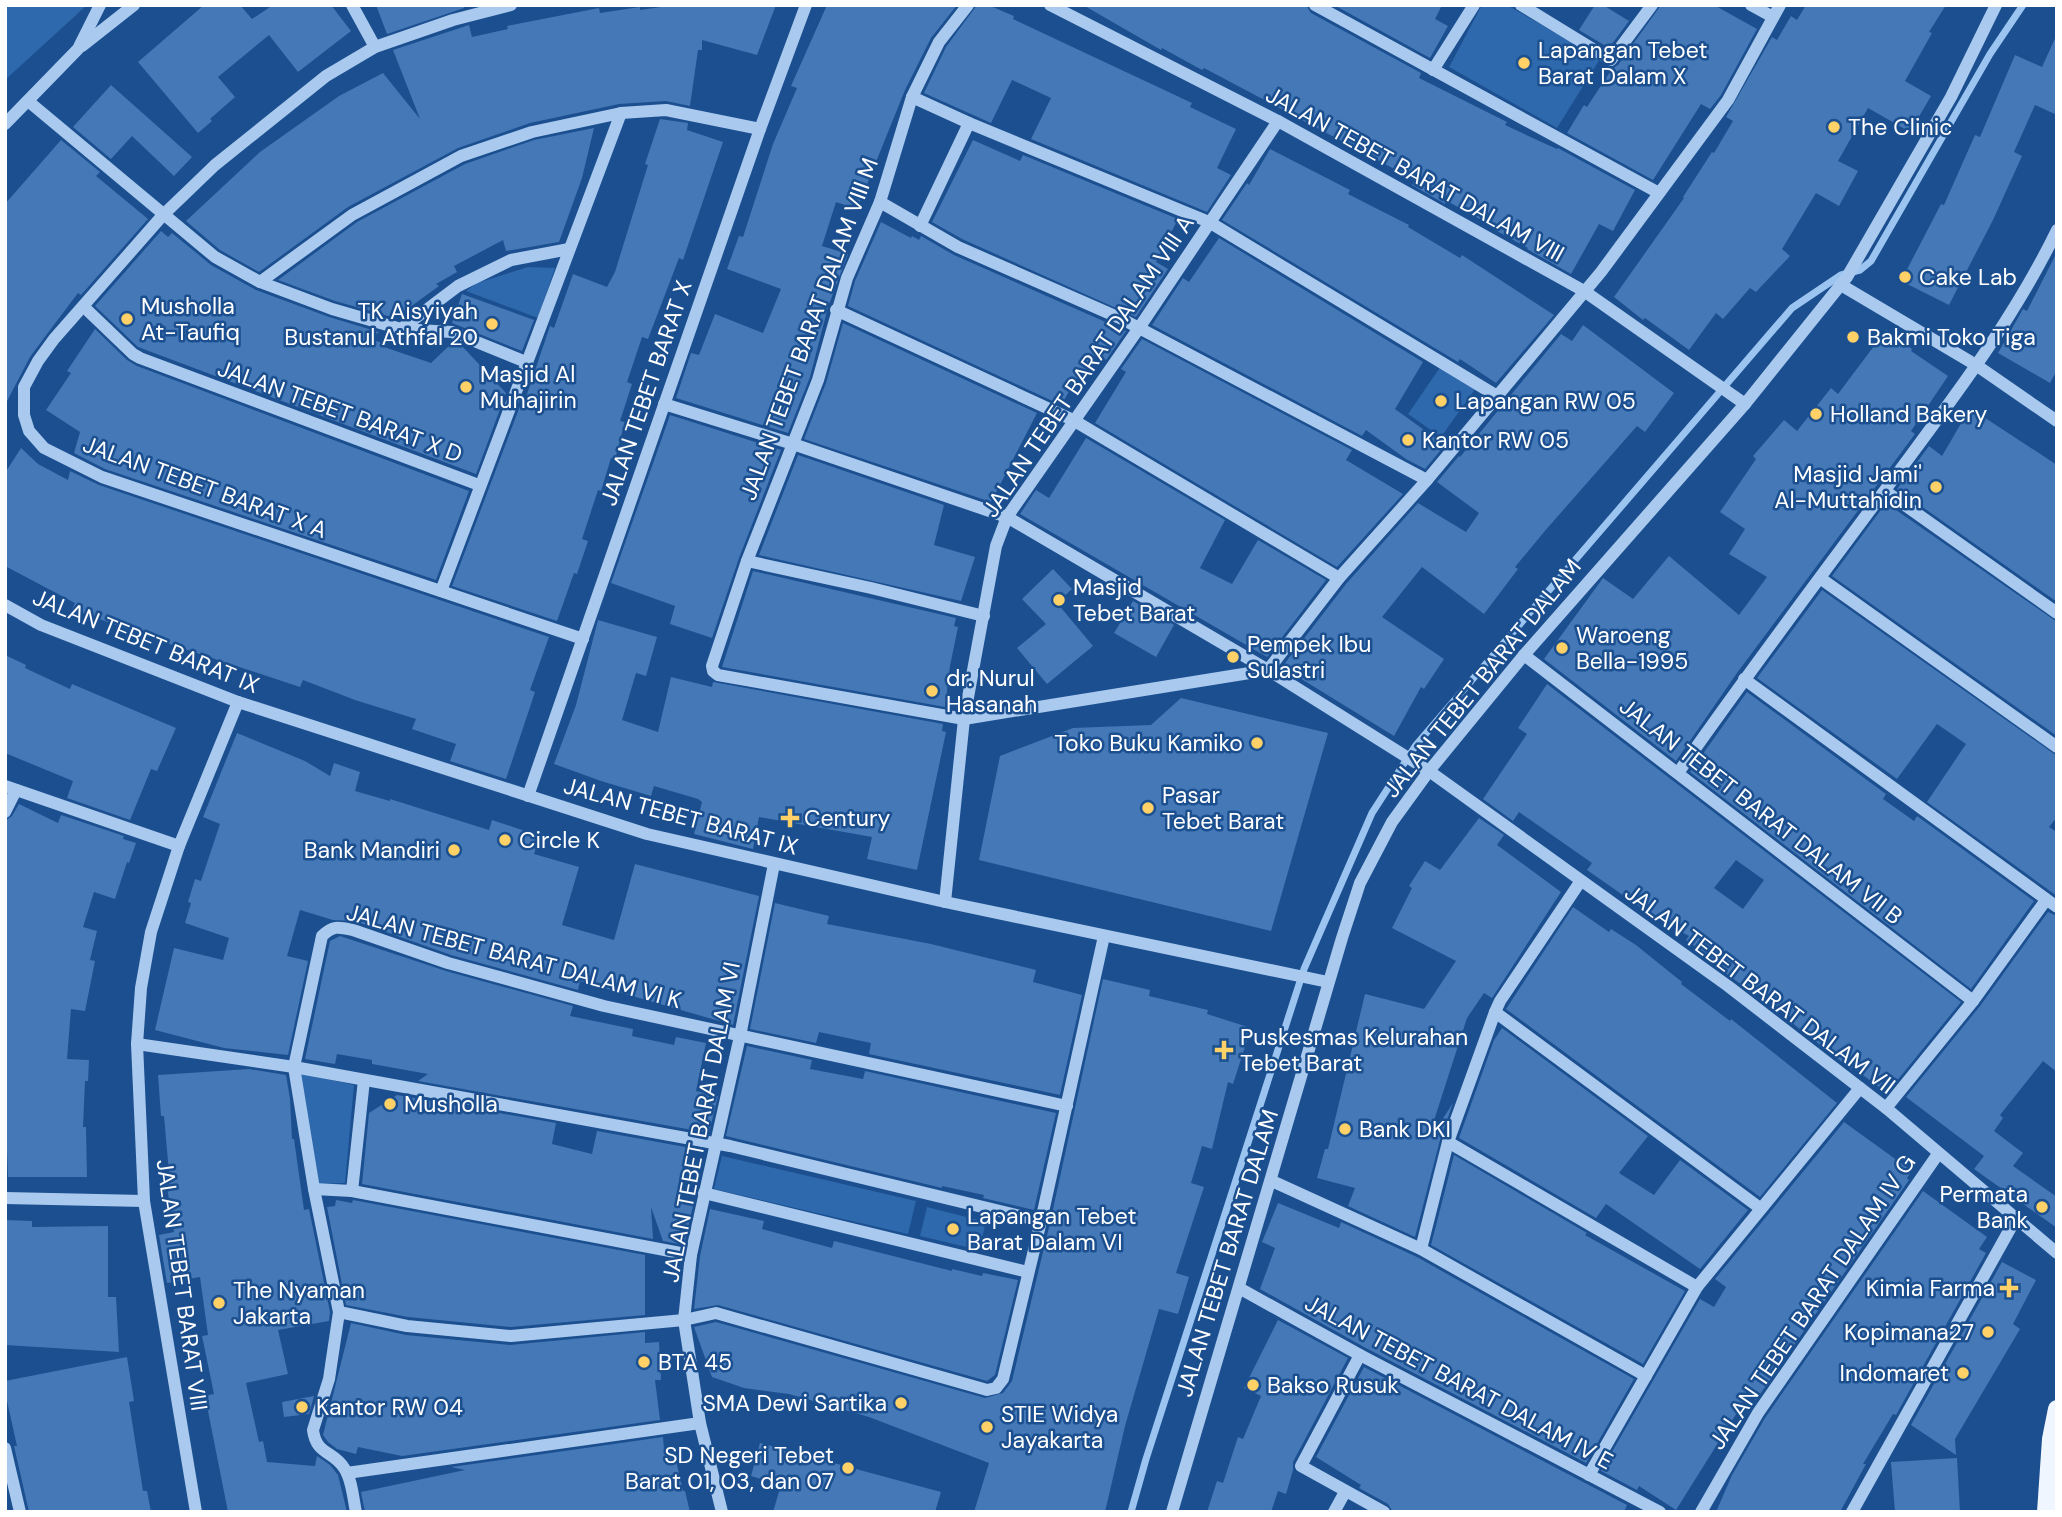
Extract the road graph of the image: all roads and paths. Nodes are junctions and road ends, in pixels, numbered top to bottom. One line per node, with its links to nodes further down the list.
1 (100, 5): 17 (street)
2 (134, 5): 17 (street)
3 (352, 5): 16 (street)
4 (511, 5): 16 (street, JALAN TEBET BARAT X A)
5 (806, 5): 25 (street, JALAN TEBET BARAT X)
6 (968, 5): 19 (street, JALAN TEBET BARAT DALAM VIII M)
7 (1050, 5): 22 (street, JALAN TEBET BARAT DALAM VIII)
8 (1315, 5): 18 (street)
9 (1474, 5): 18 (street)
10 (1521, 5): 11 (street)
11 (1652, 5)
12 (1751, 5): 15 (street)
13 (1780, 5): 15 (street)
14 (1996, 5): 33 (street, JALAN TEBET BARAT DALAM)
15 (1773, 18): 26 (street)
16 (375, 47): 28 (street, JALAN TEBET BARAT X A)
17 (78, 49): 20 (street)
18 (1433, 70): 26 (street)
19 (912, 97): 23 (street); 27 (street, JALAN TEBET BARAT DALAM VIII M)
20 (28, 102): 24 (street); 28 (street)
21 (621, 113): 25 (street); 32 (street); 34 (street)
22 (1278, 121): 29 (street, JALAN TEBET BARAT DALAM VIII A); 35 (street, JALAN TEBET BARAT DALAM VIII)
23 (969, 123): 29 (street); 30 (street)
24 (5, 124)
25 (760, 129): 43 (street, JALAN TEBET BARAT X)
26 (1659, 193): 35 (street)
27 (880, 202): 30 (street); 37 (street, JALAN TEBET BARAT DALAM VIII M)
28 (163, 215): 34 (street); 36 (street, JALAN TEBET BARAT X A)
29 (1209, 222): 38 (street, JALAN TEBET BARAT DALAM VIII A); 42 (street)
30 (920, 226): 38 (street)
31 (2057, 230): 41 (street)
32 (569, 249): 39 (street); 40 (street)
33 (1844, 281): 41 (street); 44 (street, JALAN TEBET BARAT DALAM)
34 (260, 282): 39 (street)
35 (1584, 291): 42 (street); 44 (street, JALAN TEBET BARAT DALAM VIII)
36 (83, 307): 49 (street, JALAN TEBET BARAT X D); 55 (street, JALAN TEBET BARAT X A)
37 (836, 310): 45 (street); 47 (street, JALAN TEBET BARAT DALAM VIII M)
38 (1139, 328): 45 (street, JALAN TEBET BARAT DALAM VIII A); 48 (street)
39 (401, 329): 40 (street)
40 (526, 362): 49 (street)
41 (1976, 365): 46 (street); 50 (street)
42 (1497, 396): 48 (street)
43 (664, 404): 47 (street, JALAN TEBET BARAT DALAM VII); 59 (street, JALAN TEBET BARAT X)
44 (1745, 404): 60 (street, JALAN TEBET BARAT DALAM)
45 (1073, 420): 51 (street, JALAN TEBET BARAT DALAM VIII A); 54 (street)
46 (2057, 421)
47 (793, 444): 51 (street, JALAN TEBET BARAT DALAM VII); 52 (street, JALAN TEBET BARAT DALAM VIII M)
48 (1427, 480): 54 (street)
49 (479, 485): 55 (street)
50 (1885, 491): 53 (street); 57 (street)
51 (1007, 517): 58 (street, JALAN TEBET BARAT DALAM VIII A); 61 (street, JALAN TEBET BARAT DALAM VII)
52 (747, 561): 58 (street); 64 (street, JALAN TEBET BARAT DALAM VIII M)
53 (1820, 578): 62 (street); 65 (street)
54 (1339, 579): 61 (street)
55 (440, 591): 59 (street, JALAN TEBET BARAT X A)
56 (5, 605): 63 (street, JALAN TEBET BARAT IX)
57 (2057, 613)
58 (984, 616): 64 (street, JALAN TEBET BARAT DALAM VIII A)
59 (583, 639): 69 (street, JALAN TEBET BARAT X)
60 (1524, 655): 66 (street, JALAN TEBET BARAT DALAM); 67 (street, JALAN TEBET BARAT DALAM VII B)
61 (1268, 670): 64 (street); 66 (street, JALAN TEBET BARAT DALAM VII)
62 (1744, 679): 67 (street); 75 (street)
63 (238, 702): 69 (street, JALAN TEBET BARAT IX); 71 (street, JALAN TEBET BARAT VIII)
64 (964, 719): 74 (street, JALAN TEBET BARAT DALAM VIII A)
65 (2057, 747)
66 (1429, 771): 73 (street, JALAN TEBET BARAT DALAM VII); 77 (street, JALAN TEBET BARAT DALAM)
67 (1678, 773): 78 (street, JALAN TEBET BARAT DALAM VII B)
68 (11, 788): 70 (street); 71 (street)
69 (528, 796): 72 (street, JALAN TEBET BARAT IX)
70 (5, 812)
71 (179, 846): 81 (street, JALAN TEBET BARAT VIII)
72 (774, 863): 74 (street, JALAN TEBET BARAT IX); 80 (street, JALAN TEBET BARAT DALAM VI)
73 (1580, 882): 79 (street); 84 (street, JALAN TEBET BARAT DALAM VII)
74 (945, 902): 76 (street, JALAN TEBET BARAT IX)
75 (2051, 904): 78 (street)
76 (1104, 936): 77 (street, JALAN TEBET BARAT IX); 85 (street)
77 (1328, 982): 90 (street, JALAN TEBET BARAT DALAM)
78 (1973, 1001): 86 (street)
79 (1494, 1012): 87 (street); 96 (street)
80 (740, 1036): 82 (street, JALAN TEBET BARAT DALAM VI K); 85 (street, JALAN TEBET BARAT DALAM VI K); 88 (street, JALAN TEBET BARAT DALAM VI)
81 (137, 1044): 82 (street); 95 (street, JALAN TEBET BARAT VIII)
82 (294, 1067): 83 (street); 91 (street)
83 (364, 1080): 88 (street); 92 (street)
84 (1860, 1088): 86 (street, JALAN TEBET BARAT DALAM VII); 96 (street)
85 (1067, 1106): 98 (street)
86 (1886, 1108): 89 (street, JALAN TEBET BARAT DALAM VII)
87 (1448, 1142): 99 (street); 103 (street)
88 (715, 1144): 93 (street, JALAN TEBET BARAT DALAM VI); 98 (street)
89 (1938, 1154): 97 (street, JALAN TEBET BARAT DALAM VII); 124 (street, JALAN TEBET BARAT DALAM IV G)
90 (1272, 1181): 99 (street); 104 (street, JALAN TEBET BARAT DALAM)
91 (314, 1189): 92 (street); 105 (street)
92 (352, 1191): 101 (street)
93 (704, 1193): 101 (street, JALAN TEBET BARAT DALAM VI); 102 (street)
94 (5, 1198): 95 (street)
95 (144, 1201): 117 (street, JALAN TEBET BARAT VIII)
96 (1760, 1208): 103 (street)
97 (2015, 1220): 100 (street, JALAN TEBET BARAT DALAM VII); 125 (street)
98 (1041, 1221): 102 (street)
99 (1421, 1248): 108 (street)
100 (2057, 1253)
101 (691, 1255): 106 (street, JALAN TEBET BARAT DALAM VI)
102 (1028, 1272): 106 (street)
103 (1697, 1287): 108 (street)
104 (1239, 1288): 107 (street, JALAN TEBET BARAT DALAM IV E); 120 (street, JALAN TEBET BARAT DALAM)
105 (339, 1312): 106 (street); 112 (street)
106 (684, 1320): 110 (street, JALAN TEBET BARAT DALAM VI)
107 (1360, 1355): 113 (street, JALAN TEBET BARAT DALAM IV E); 115 (street)
108 (1646, 1376): 113 (street)
109 (2057, 1409): 126 (main road)
110 (700, 1423): 112 (street); 119 (street, JALAN TEBET BARAT DALAM VI)
111 (5, 1448): 114 (street)
112 (347, 1473): 118 (street)
113 (1589, 1475): 123 (street, JALAN TEBET BARAT DALAM IV E)
114 (11, 1492): 116 (street)
115 (1345, 1492): 121 (street); 122 (street)
116 (20, 1512)
117 (196, 1512)
118 (356, 1512)
119 (722, 1512)
120 (1172, 1512)
121 (1334, 1512)
122 (1384, 1512)
123 (1660, 1512)
124 (1701, 1512)
125 (1852, 1512)
126 (2046, 1512)

